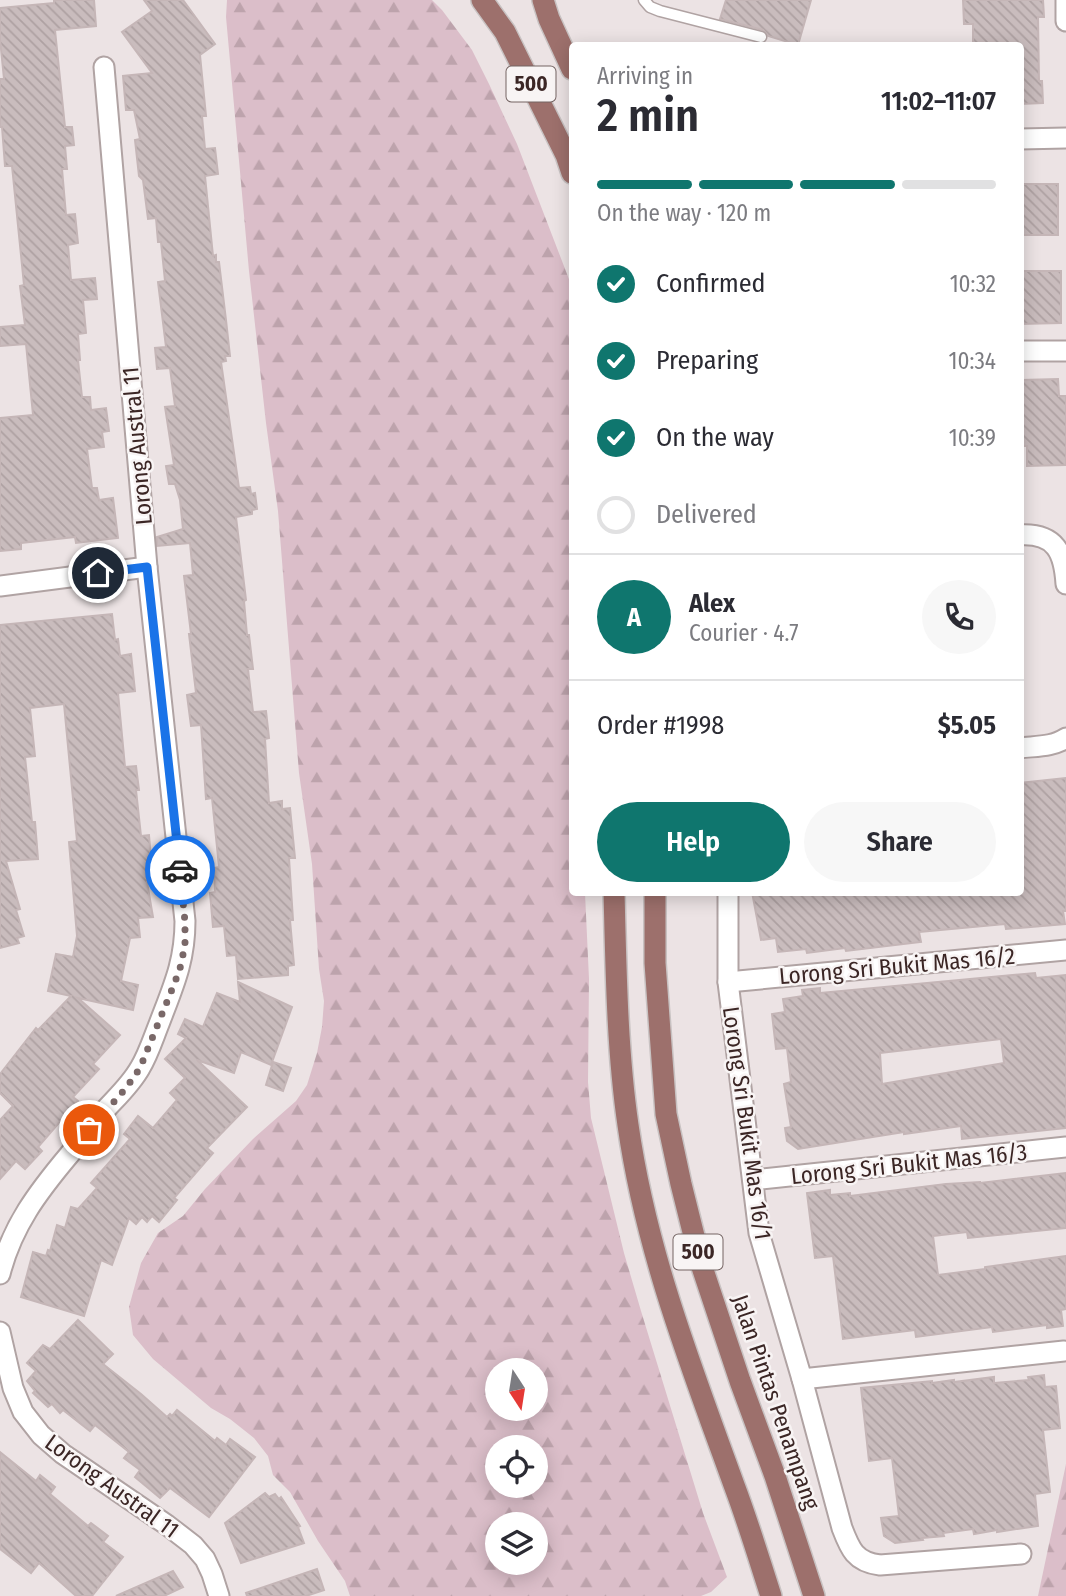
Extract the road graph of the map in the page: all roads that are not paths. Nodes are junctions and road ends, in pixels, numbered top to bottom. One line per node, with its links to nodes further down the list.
1 (482, 0): 11 (main road, 500)
2 (543, 0): 7 (main road, 500)
3 (644, 0): 6 (lane)
4 (1066, 0): 5 (street)
5 (1066, 21)
6 (761, 37)
7 (569, 62)
8 (104, 66): 15 (street, Lorong Austral 11)
9 (1066, 138): 10 (street)
10 (1024, 139)
11 (569, 164)
12 (1024, 351): 13 (street)
13 (1066, 351)
14 (1024, 535): 16 (street)
15 (147, 567): 17 (street); 27 (street, Lorong Austral 11)
16 (1066, 584)
17 (0, 586)
18 (1066, 738): 19 (street)
19 (1024, 748)
20 (614, 896): 33 (main road, 500)
21 (655, 896): 34 (main road, Jalan Pintas Penampang / 500)
22 (728, 896): 24 (street, Lorong Sri Bukit Mas 16/1)
23 (1066, 950): 24 (street, Lorong Sri Bukit Mas 16/2)
24 (728, 982): 26 (street, Lorong Sri Bukit Mas 16/1)
25 (1066, 1147): 26 (street, Lorong Sri Bukit Mas 16/3)
26 (752, 1180): 30 (street, Lorong Sri Bukit Mas 16/1)
27 (0, 1274)
28 (0, 1332): 32 (street, Lorong Austral 11)
29 (1065, 1351): 30 (street)
30 (802, 1379): 31 (street, Lorong Sri Bukit Mas 16/1)
31 (1021, 1555)
32 (219, 1596)
33 (771, 1596)
34 (814, 1596)

